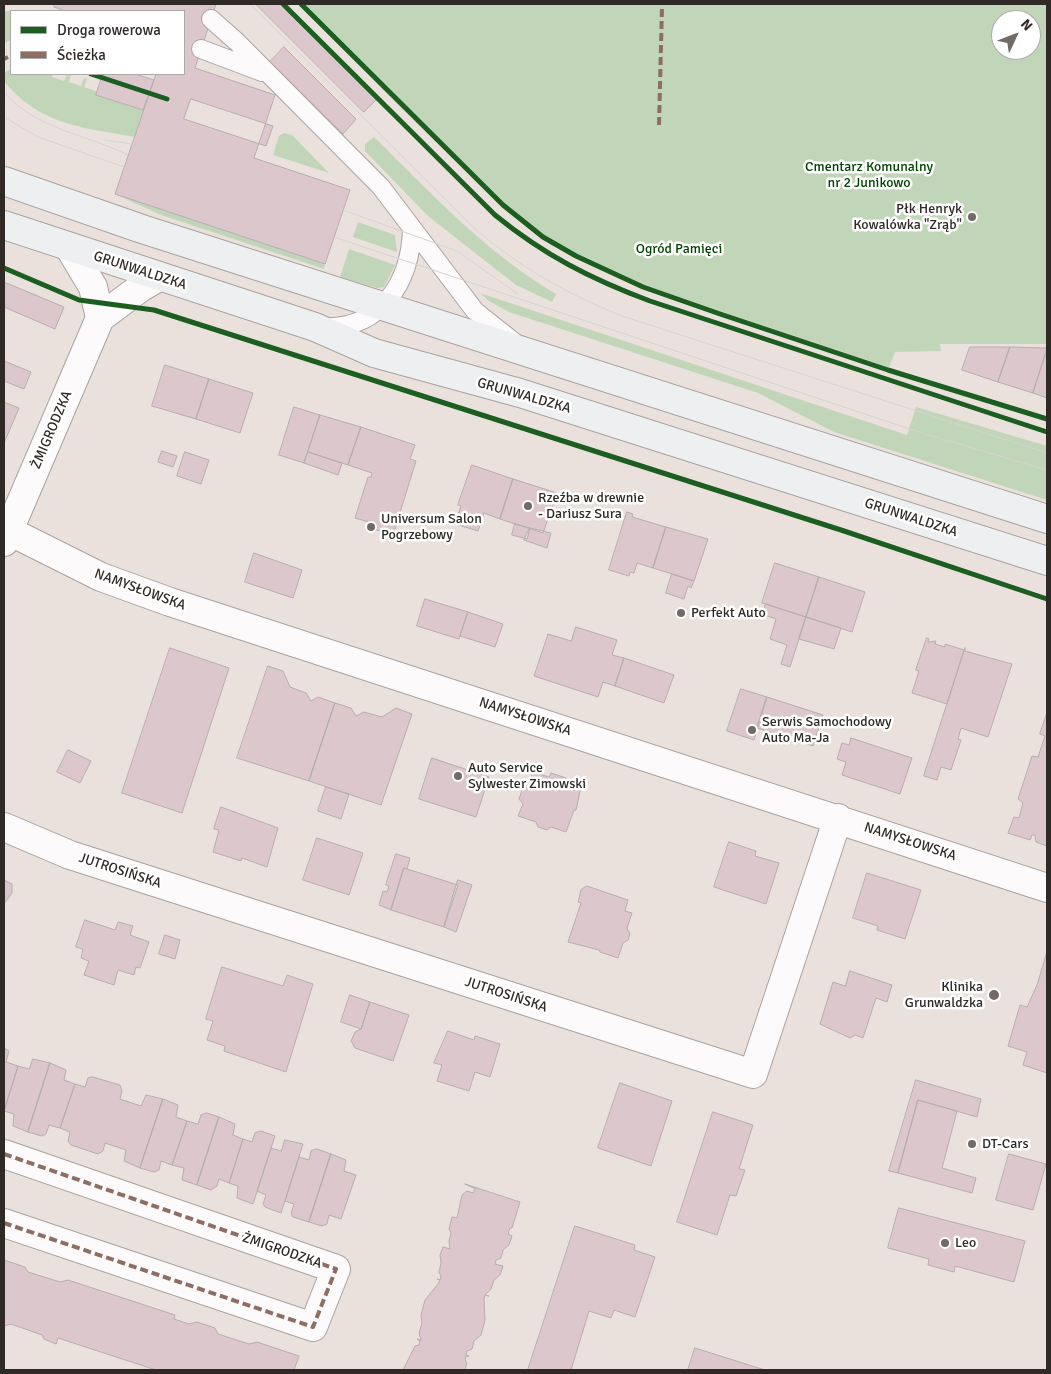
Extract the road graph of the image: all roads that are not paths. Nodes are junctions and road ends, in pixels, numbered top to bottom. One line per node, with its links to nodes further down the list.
1 (211, 19): 3 (lane)
2 (201, 49): 3 (lane)
3 (267, 74): 6 (lane)
4 (4, 181): 9 (street)
5 (4, 225): 7 (street, GRUNWALDZKA)
6 (412, 228): 9 (lane); 12 (lane)
7 (68, 247): 8 (street, GRUNWALDZKA); 10 (street)
8 (159, 277): 10 (street, ŻMIGRODZKA); 11 (street, GRUNWALDZKA)
9 (385, 306): 11 (lane); 12 (street)
10 (100, 318): 14 (street, ŻMIGRODZKA)
11 (314, 327): 15 (street, GRUNWALDZKA)
12 (533, 354): 13 (street)
13 (1047, 519)
14 (6, 537): 16 (street, NAMYSŁOWSKA)
15 (1047, 561)
16 (838, 818): 17 (street, JUTROSIŃSKA); 18 (street, NAMYSŁOWSKA)
17 (4, 827)
18 (1047, 888)
19 (4, 1154): 20 (street, ŻMIGRODZKA)
20 (4, 1223)

